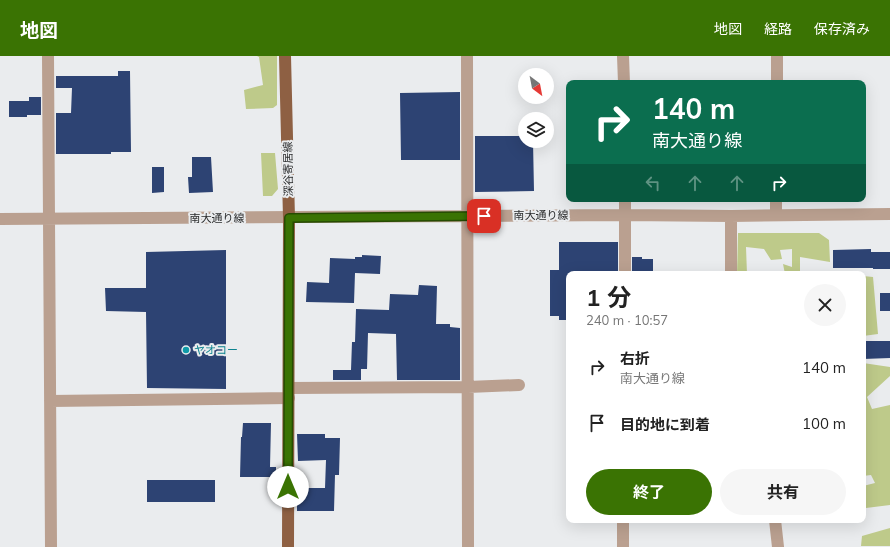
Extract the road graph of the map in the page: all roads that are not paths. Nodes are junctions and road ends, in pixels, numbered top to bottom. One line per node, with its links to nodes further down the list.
1 (48, 56): 15 (street)
2 (285, 56): 16 (main road, 深谷寄居線)
3 (468, 56): 13 (street)
4 (623, 56): 6 (street)
5 (777, 56): 7 (street)
6 (624, 80)
7 (777, 80)
8 (625, 202): 11 (street)
9 (776, 202): 12 (street)
10 (890, 214): 12 (street, 南大通り線)
11 (625, 215): 13 (street, 南大通り線); 14 (street, 南大通り線); 18 (street)
12 (776, 215): 14 (street, 南大通り線)
13 (468, 216): 16 (street, 南大通り線); 21 (street)
14 (731, 216): 19 (street)
15 (48, 218): 16 (street, 南大通り線); 17 (street, 南大通り線); 23 (street)
16 (289, 218): 22 (main road, 深谷寄居線)
17 (0, 219)
18 (625, 271)
19 (731, 271)
20 (519, 385): 21 (street)
21 (468, 387): 22 (street); 28 (street)
22 (289, 393): 23 (street); 27 (main road, 深谷寄居線)
23 (50, 401): 26 (street)
24 (623, 523): 29 (street)
25 (776, 523): 30 (street)
26 (51, 547)
27 (288, 547)
28 (468, 547)
29 (623, 547)
30 (778, 547)

